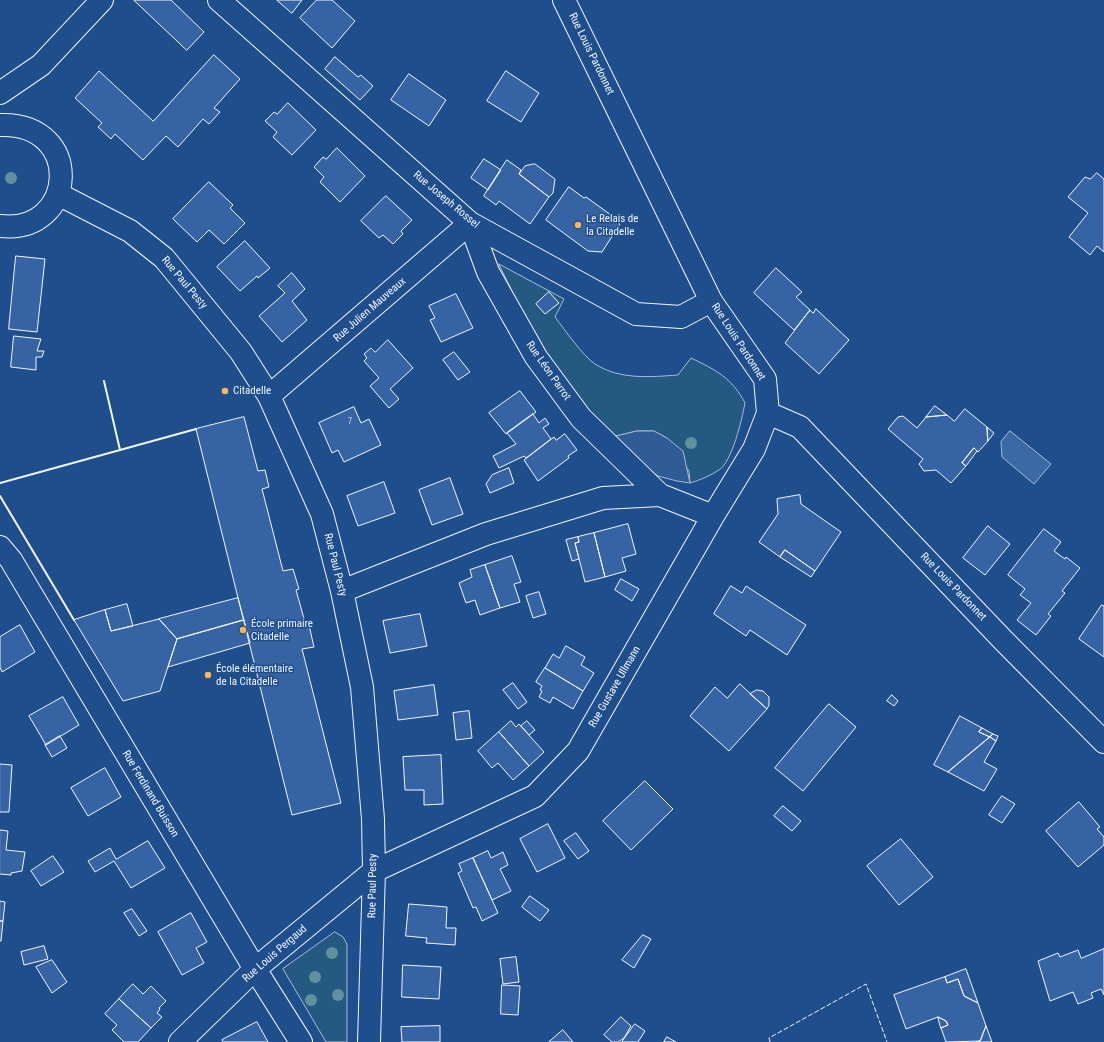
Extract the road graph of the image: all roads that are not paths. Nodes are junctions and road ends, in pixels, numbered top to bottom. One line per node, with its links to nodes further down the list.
1 (102, 0): 4 (street)
2 (219, 0): 7 (street, Rue Joseph Rossel)
3 (564, 0): 9 (street, Rue Louis Pardonnet)
4 (0, 93)
5 (0, 125): 6 (street)
6 (58, 194): 8 (street); 10 (street, Rue Paul Pesty)
7 (470, 223): 9 (street, Rue Joseph Rossel); 10 (street, Rue Julien Mauveaux); 12 (street, Rue Léon Parrot)
8 (0, 226)
9 (711, 301): 11 (street, Rue Louis Pardonnet)
10 (270, 396): 15 (street, Rue Paul Pesty)
11 (768, 413): 13 (street, Rue Gustave Ullmann); 16 (street, Rue Louis Pardonnet)
12 (660, 494): 13 (street, Rue Léon Parrot); 15 (street, Rue Léon Parrot)
13 (713, 516): 17 (street, Rue Gustave Ullmann)
14 (0, 547): 18 (street, Rue Ferdinand Buisson)
15 (342, 591): 17 (street, Rue Paul Pesty)
16 (1104, 742)
17 (374, 872): 18 (street, Rue Louis Pergaud); 21 (street, Rue Paul Pesty)
18 (255, 969): 19 (street, Rue Louis Pergaud); 20 (street, Rue Ferdinand Buisson)
19 (180, 1042)
20 (300, 1042)
21 (369, 1042)

